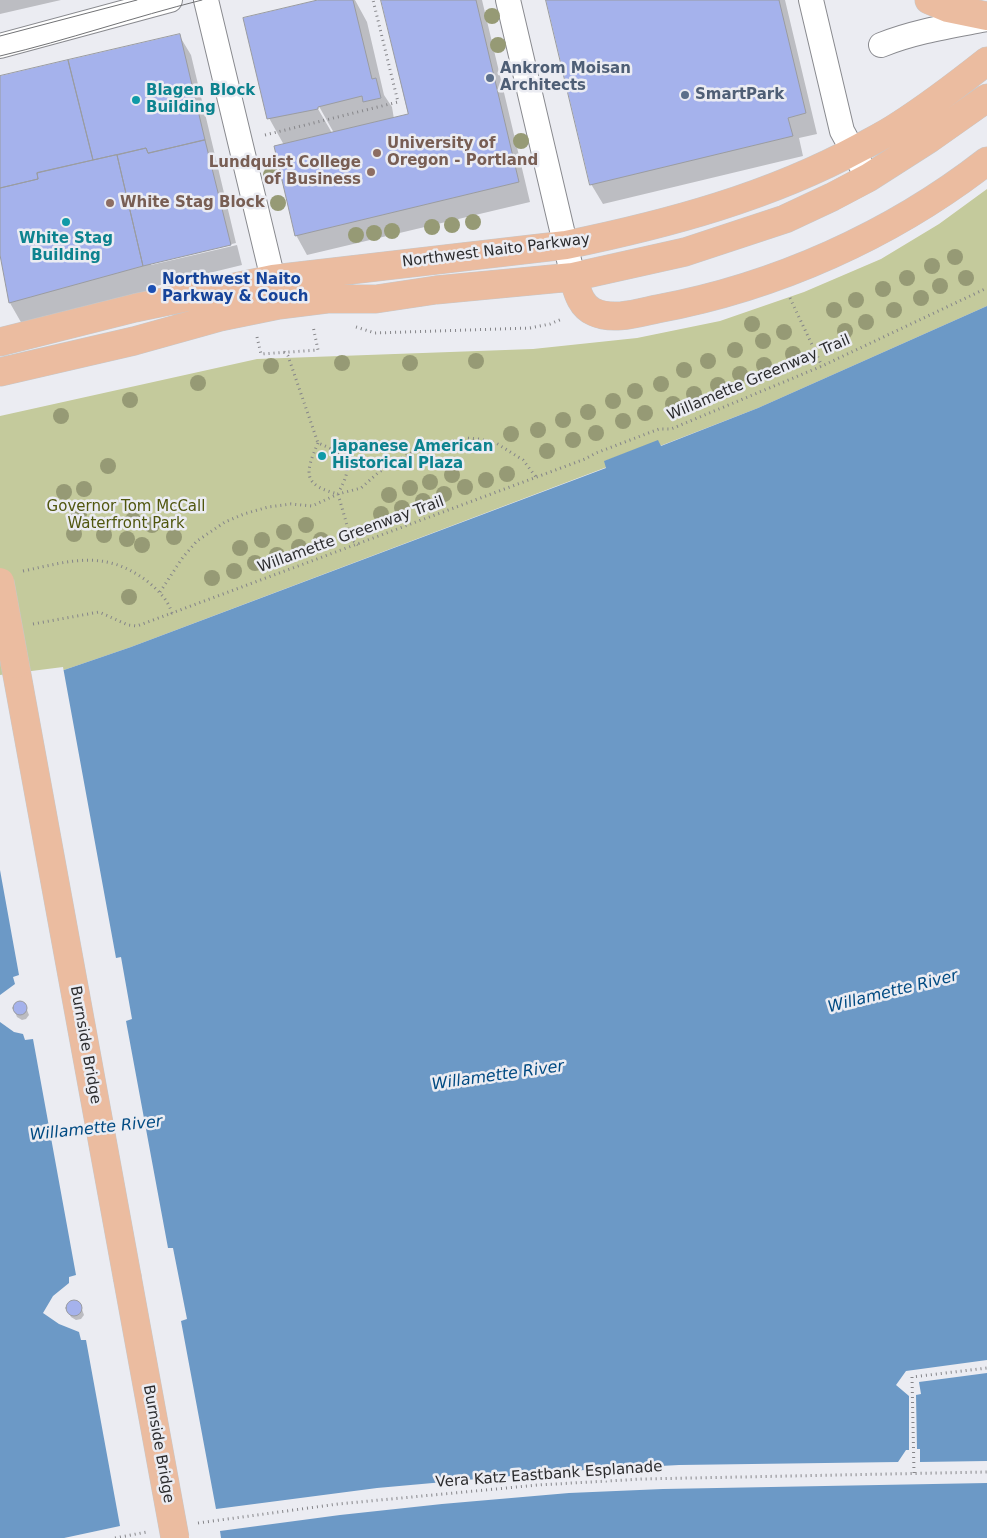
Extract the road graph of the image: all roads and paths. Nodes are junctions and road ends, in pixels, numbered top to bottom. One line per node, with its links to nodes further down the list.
1 (170, 0): 9 (street)
2 (206, 0): 18 (street)
3 (373, 0): 12 (path)
4 (508, 0): 16 (street)
5 (811, 0): 13 (street)
6 (929, 0): 7 (main road)
7 (987, 18): 8 (street)
8 (881, 45)
9 (0, 46)
10 (987, 61): 13 (main road, Northwest Naito Parkway)
11 (987, 98): 15 (main road)
12 (265, 135)
13 (852, 152): 15 (street); 16 (main road, Northwest Naito Parkway)
14 (987, 161): 17 (main road)
15 (868, 178): 17 (main road)
16 (566, 245): 17 (street); 18 (main road, Northwest Naito Parkway)
17 (574, 277): 20 (main road)
18 (273, 279): 20 (street); 22 (main road, Northwest Naito Parkway)
19 (987, 288): 26 (path, Willamette Greenway Trail)
20 (279, 305): 27 (main road)
21 (795, 306): 26 (path)
22 (0, 342)
23 (318, 350): 24 (path)
24 (284, 352): 25 (path); 28 (path)
25 (262, 354)
26 (822, 366): 29 (path, Willamette Greenway Trail)
27 (0, 372)
28 (318, 443): 30 (path); 30 (path)
29 (536, 477): 30 (path); 31 (path, Willamette Greenway Trail)
30 (338, 494): 31 (path); 33 (path)
31 (358, 545): 34 (path, Willamette Greenway Trail)
32 (9, 577): 33 (path); 39 (main road, Burnside Bridge, bridge)
33 (160, 592): 34 (path)
34 (172, 613): 35 (path, Willamette Greenway Trail)
35 (32, 624)
36 (987, 1368): 38 (path)
37 (987, 1472): 38 (path, Vera Katz Eastbank Esplanade)
38 (914, 1473): 39 (path, Vera Katz Eastbank Esplanade)
39 (173, 1531): 40 (path, Vera Katz Eastbank Esplanade)
40 (115, 1538)

